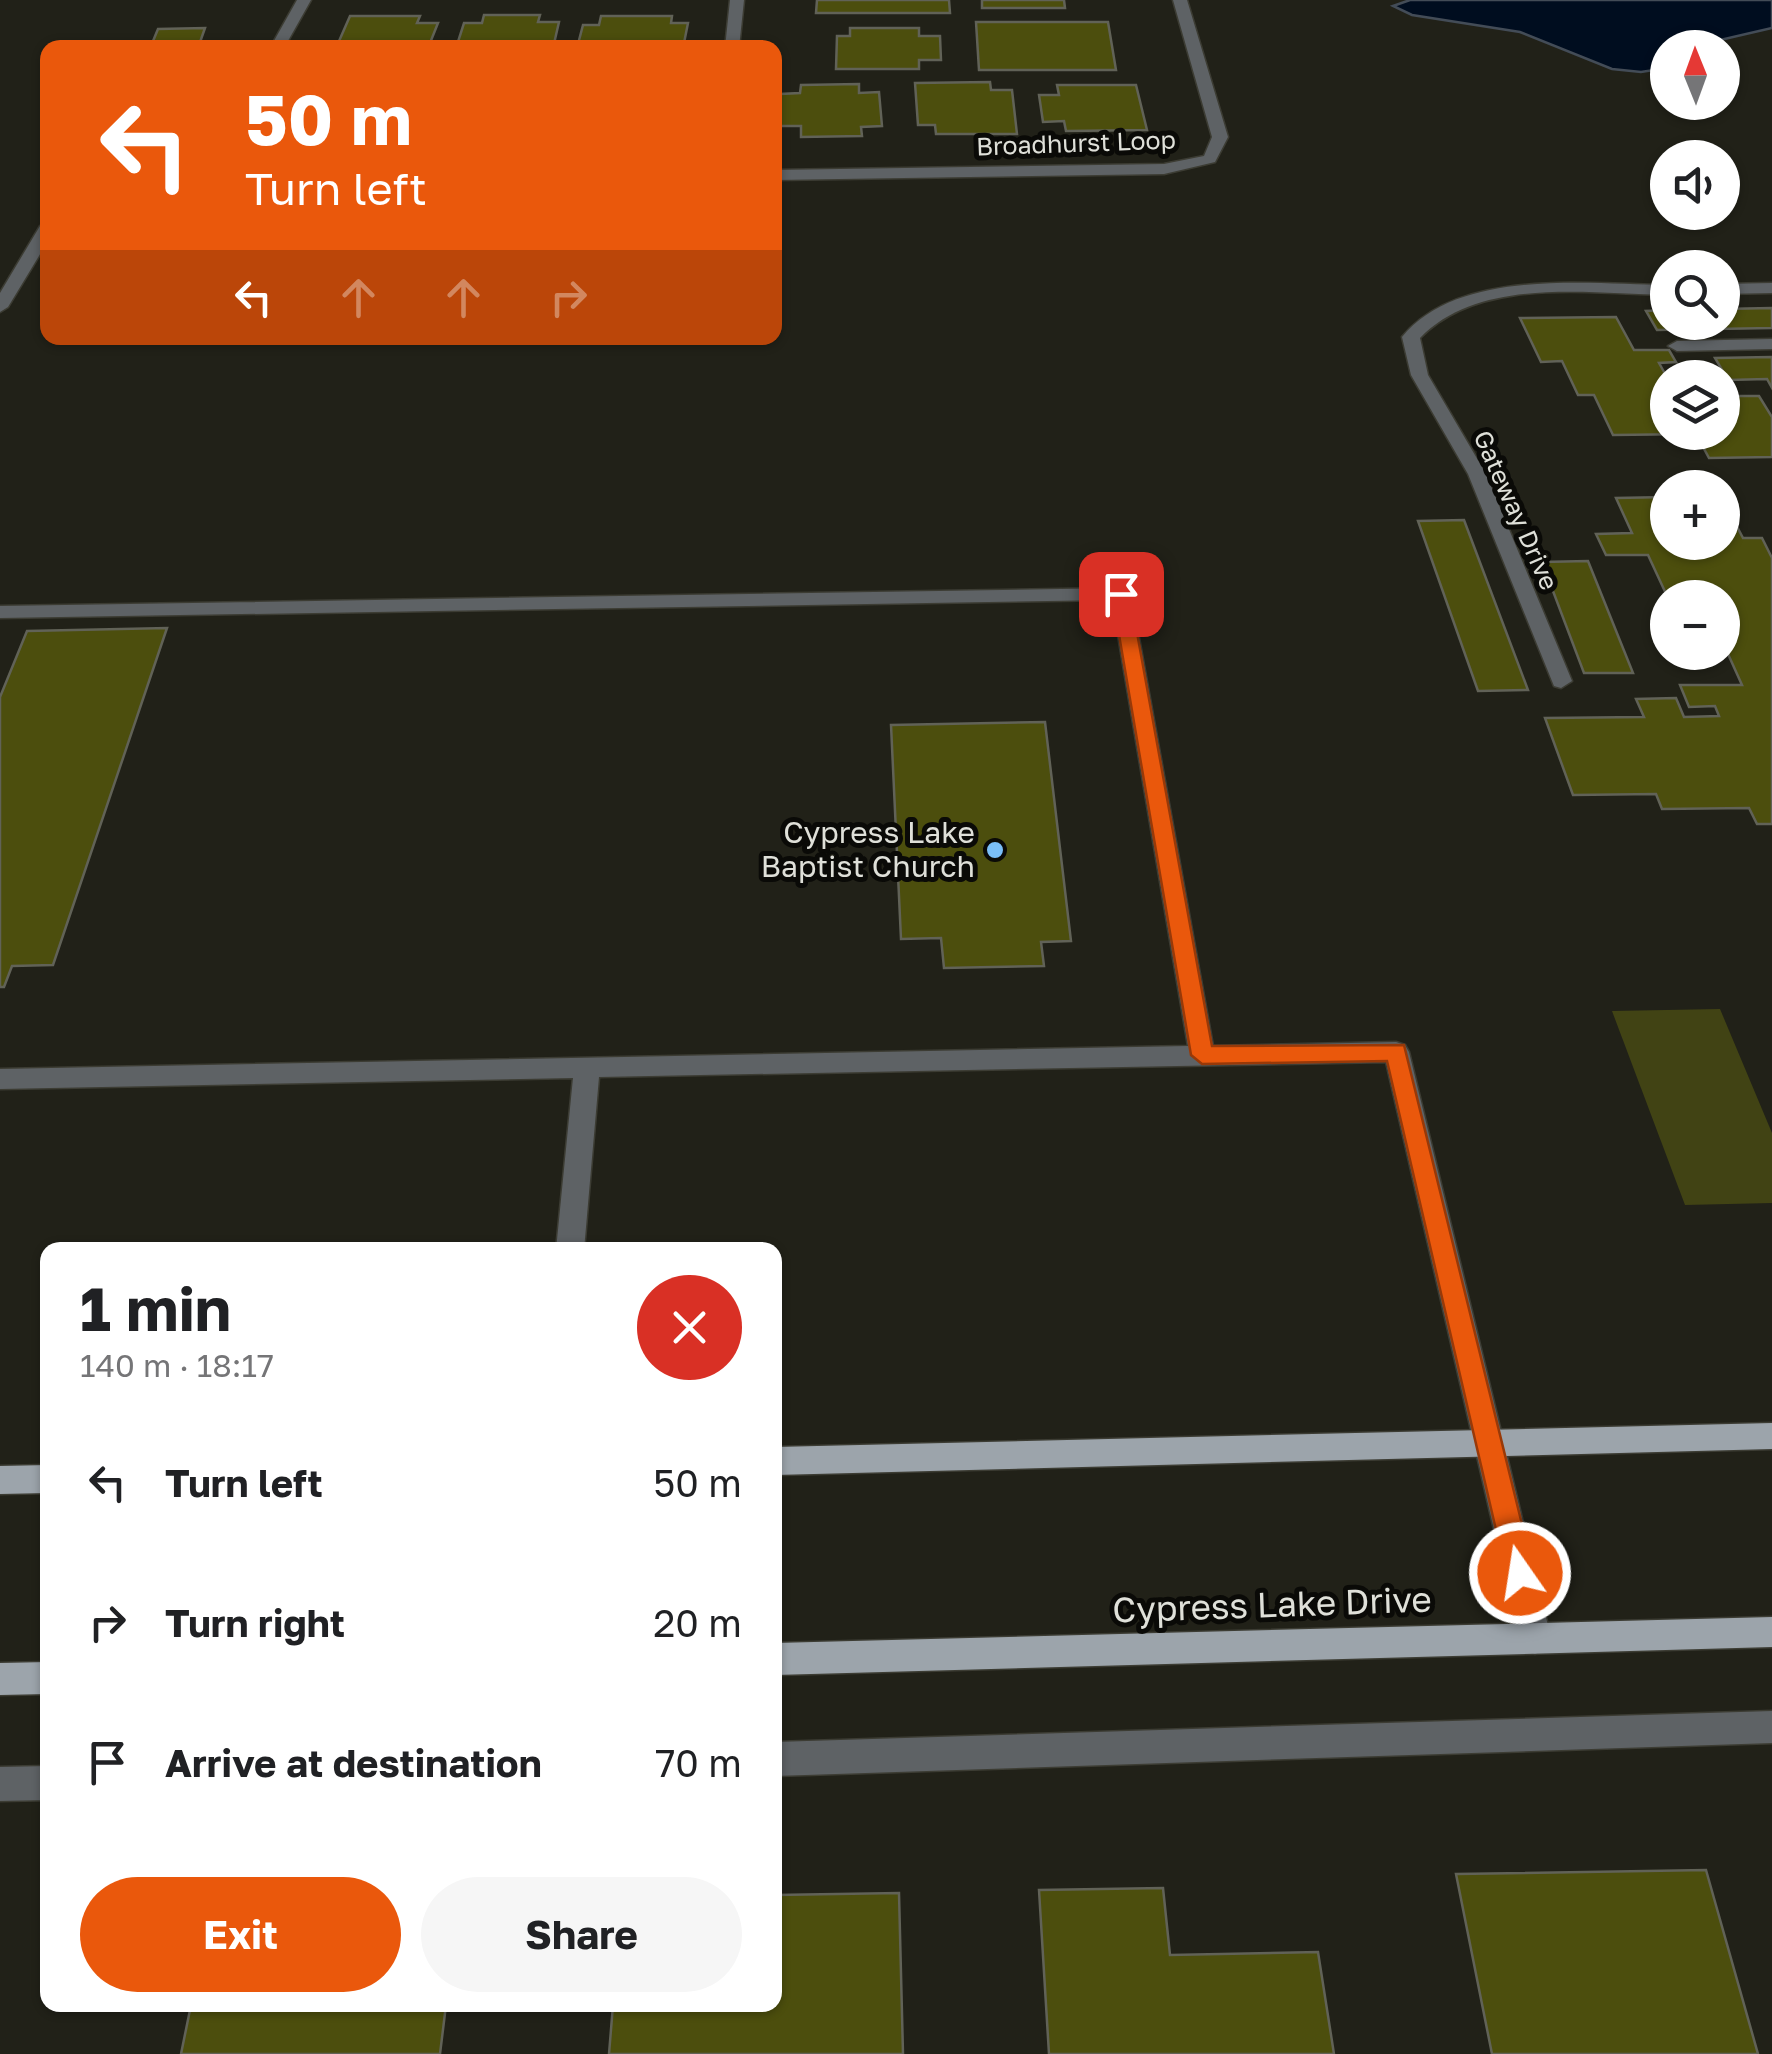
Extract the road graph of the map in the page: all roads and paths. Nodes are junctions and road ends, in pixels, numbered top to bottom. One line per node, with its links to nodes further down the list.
1 (304, 0): 4 (street)
2 (737, 0): 5 (street)
3 (1180, 0): 6 (street, Broadhurst Loop)
4 (282, 40)
5 (733, 40)
6 (782, 175)
7 (40, 240): 11 (street)
8 (1740, 288): 9 (street)
9 (1772, 288)
10 (1650, 290): 15 (street, Gateway Drive)
11 (0, 307)
12 (1772, 344): 13 (street)
13 (1676, 346)
14 (0, 612): 16 (street)
15 (1560, 681)
16 (1202, 1055): 17 (street); 21 (street)
17 (587, 1068): 18 (street); 19 (street)
18 (0, 1079)
19 (571, 1242)
20 (1772, 1436): 21 (main road)
21 (1491, 1443): 22 (main road); 26 (street)
22 (782, 1461)
23 (40, 1479): 24 (main road)
24 (0, 1480)
25 (1772, 1632): 26 (main road, Cypress Lake Drive)
26 (1535, 1638): 27 (main road, Cypress Lake Drive)
27 (782, 1658)
28 (40, 1678): 29 (main road)
29 (0, 1680)
30 (1772, 1727): 31 (street)
31 (782, 1759)
32 (40, 1783): 33 (street)
33 (0, 1784)

